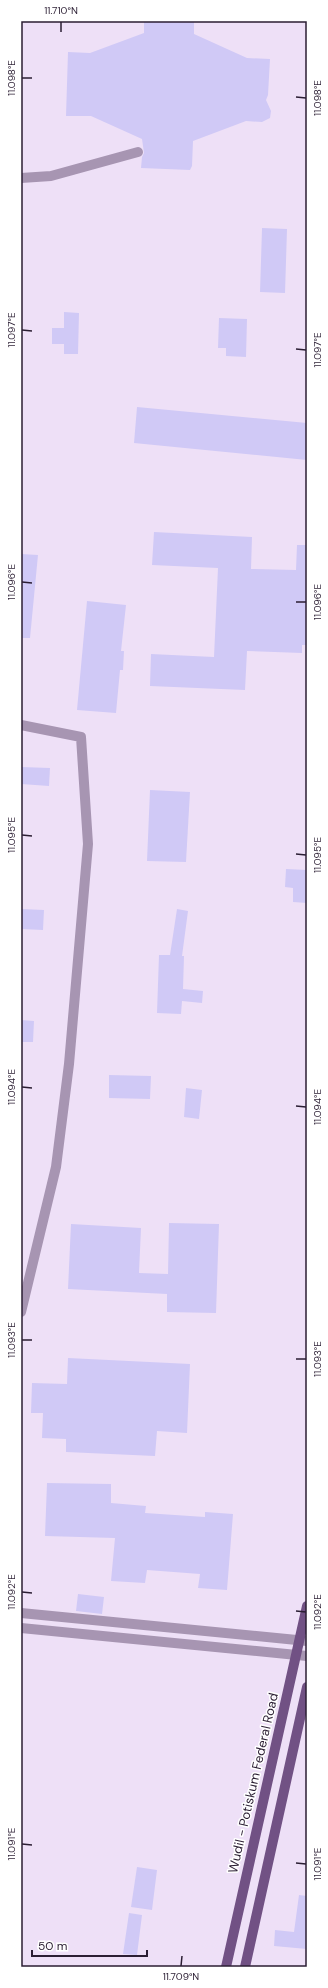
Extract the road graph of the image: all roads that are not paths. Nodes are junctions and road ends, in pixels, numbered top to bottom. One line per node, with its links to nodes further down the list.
1 (138, 152): 2 (street)
2 (21, 178)
3 (21, 725): 4 (street)
4 (21, 1312)
5 (307, 1606): 8 (main road, Wudil - Potiskum Federal Road)
6 (21, 1613): 8 (street)
7 (21, 1628): 9 (street)
8 (303, 1641): 9 (main road, Wudil - Potiskum Federal Road)
9 (295, 1655): 10 (street); 12 (main road, Wudil - Potiskum Federal Road)
10 (307, 1656)
11 (307, 1687): 13 (main road)
12 (226, 1967)
13 (245, 1967)

